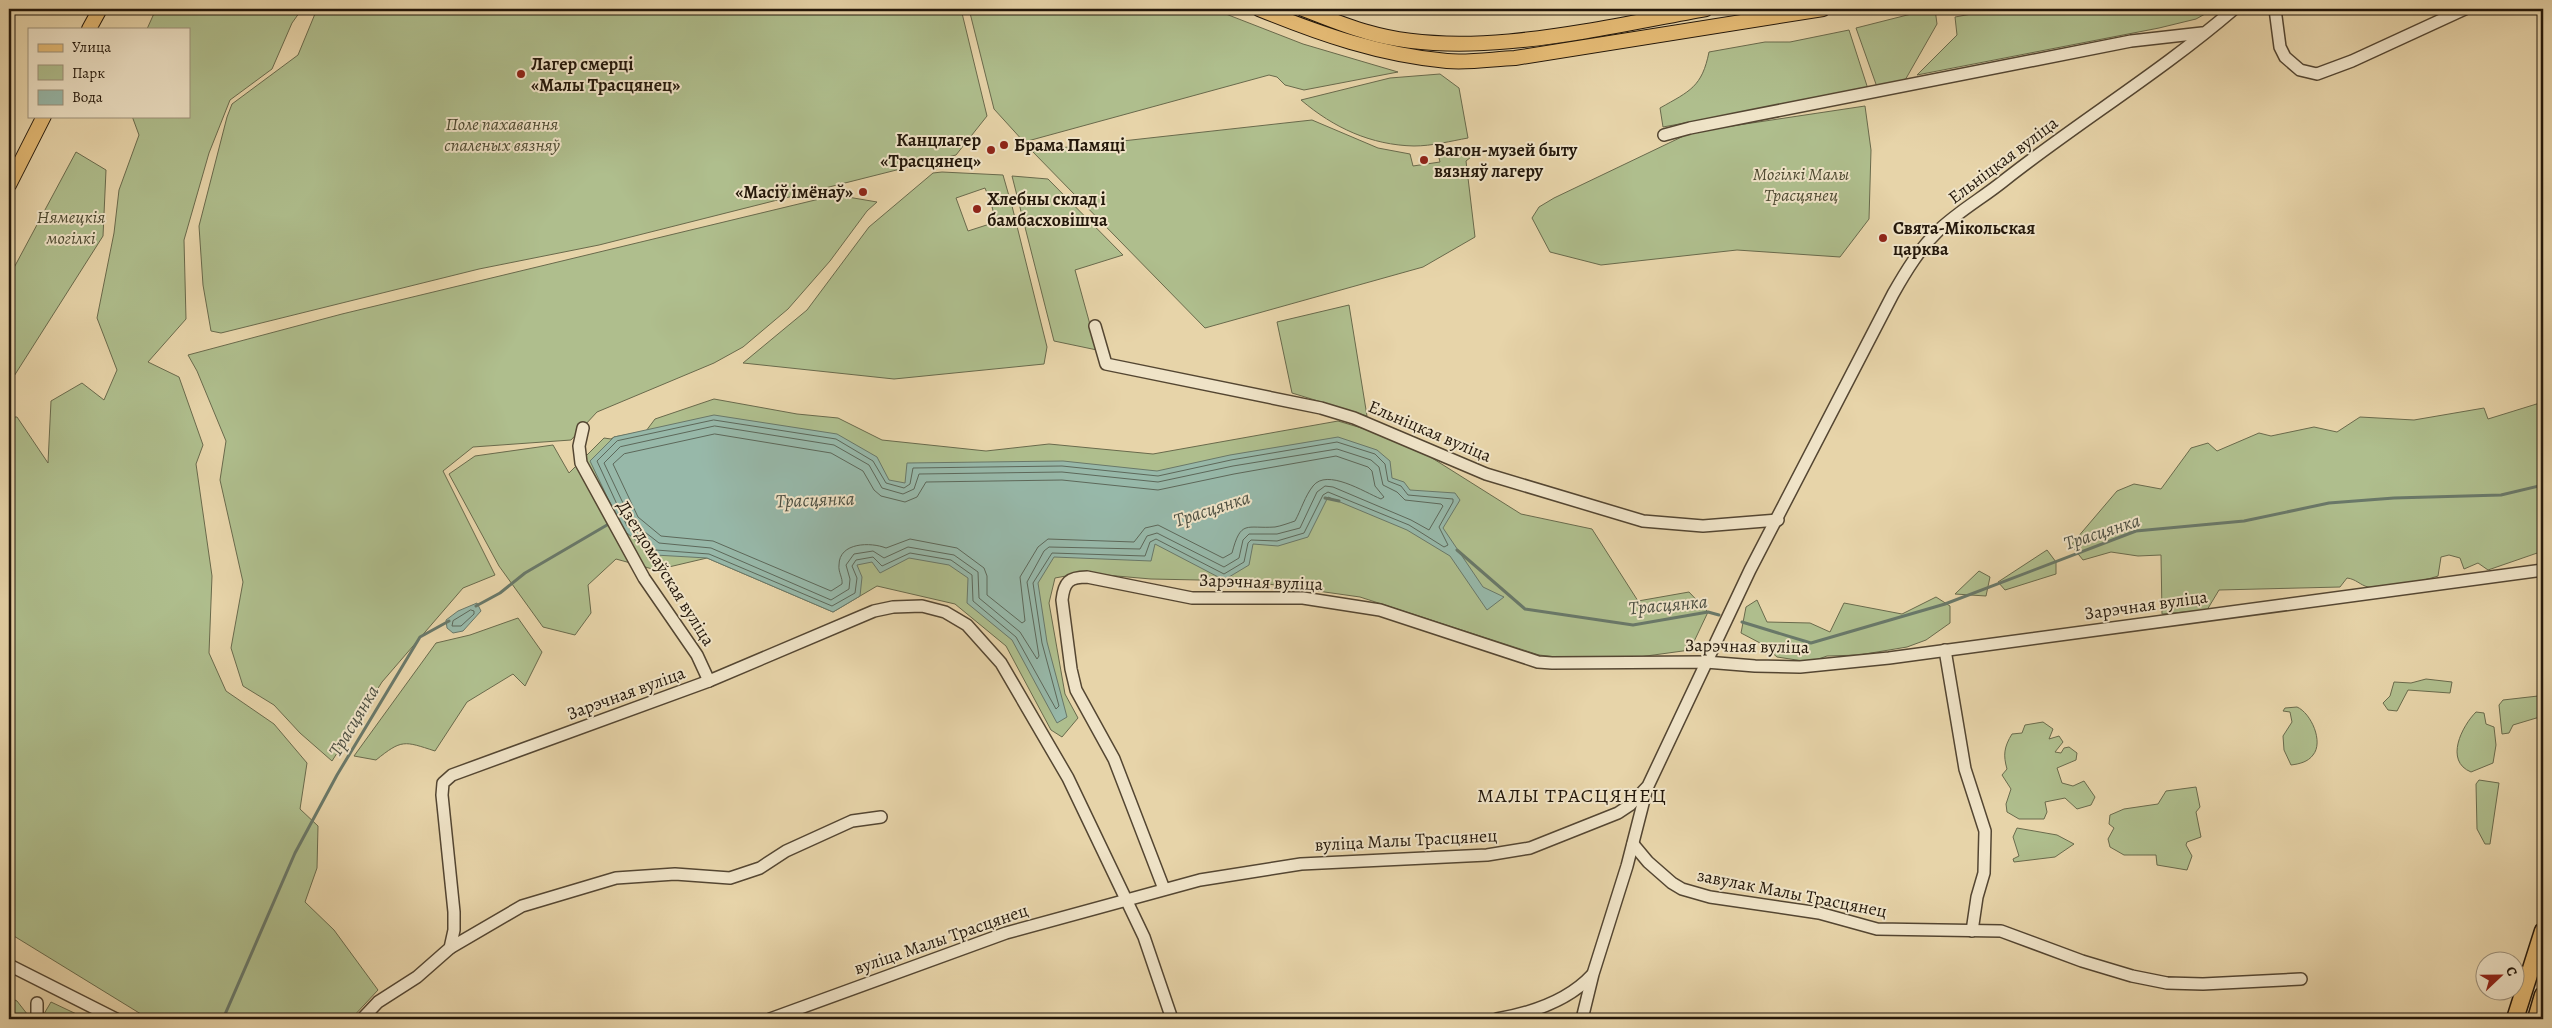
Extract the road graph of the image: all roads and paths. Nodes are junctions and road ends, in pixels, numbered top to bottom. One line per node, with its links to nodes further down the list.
1 (100, 9): 9 (main road)
2 (1259, 9): 5 (main road)
3 (1303, 9): 4 (main road)
4 (1706, 9)
5 (1823, 9)
6 (2234, 9): 10 (street, Ельніцкая вуліца)
7 (2275, 9): 8 (street)
8 (2465, 9)
9 (90, 28)
10 (2202, 33): 12 (street); 16 (street, Ельніцкая вуліца)
11 (43, 118): 13 (main road)
12 (1664, 135)
13 (9, 184)
14 (1095, 326): 16 (street, Ельніцкая вуліца)
15 (583, 428): 20 (street, Дзетдомаўская вуліца)
16 (1778, 520): 19 (street, Ельніцкая вуліца)
17 (2543, 570): 18 (street, Зарэчная вуліца)
18 (1945, 650): 19 (street, Зарэчная вуліца); 27 (street)
19 (1706, 662): 21 (street, вуліца Малы Трасцянец); 25 (street, Зарэчная вуліца)
20 (709, 681): 26 (street, Зарэчная вуліца); 29 (street, Зарэчная вуліца)
21 (1648, 786): 22 (street, вуліца Малы Трасцянец); 24 (street)
22 (1618, 813): 24 (street); 25 (street, вуліца Малы Трасцянец)
23 (881, 817): 29 (street)
24 (1633, 844): 27 (street, завулак Малы Трасцянец); 31 (street)
25 (1164, 889): 26 (street, вуліца Малы Трасцянец)
26 (1125, 899): 38 (street, вуліца Малы Трасцянец); 39 (street)
27 (1972, 931): 32 (street, завулак Малы Трасцянец)
28 (2543, 931): 42 (highway)
29 (450, 948): 37 (street)
30 (9, 965): 36 (street)
31 (1593, 974): 40 (street); 41 (street)
32 (2301, 980)
33 (2543, 995): 43 (highway)
34 (37, 1003): 35 (street)
35 (37, 1019)
36 (116, 1019)
37 (362, 1019)
38 (770, 1019)
39 (1172, 1019)
40 (1497, 1019)
41 (1582, 1019)
42 (2515, 1019)
43 (2536, 1019)

